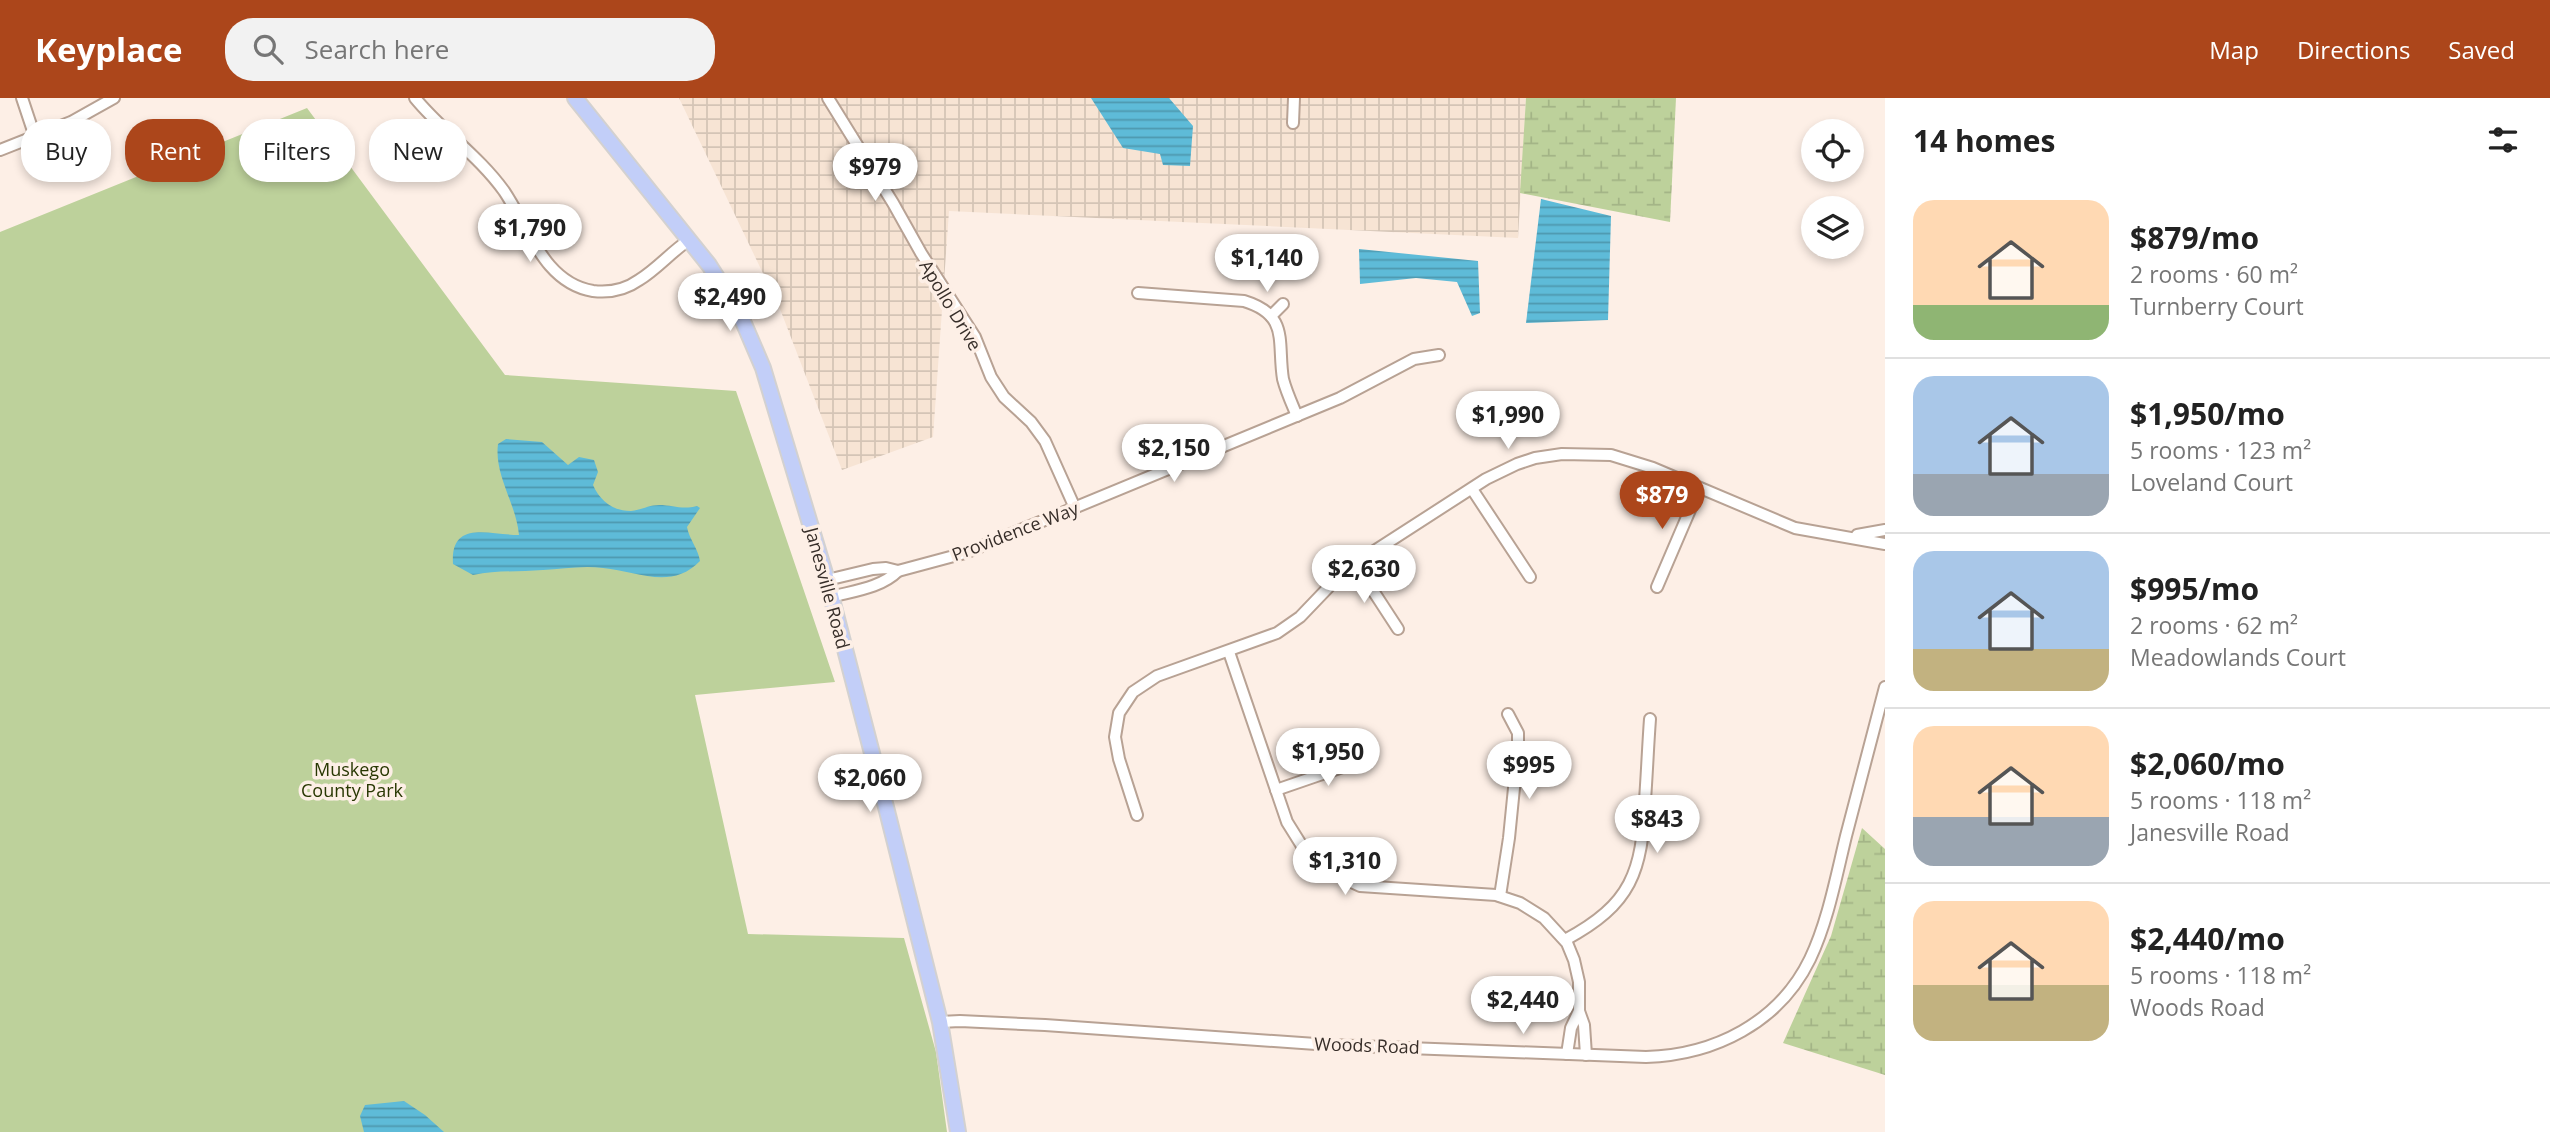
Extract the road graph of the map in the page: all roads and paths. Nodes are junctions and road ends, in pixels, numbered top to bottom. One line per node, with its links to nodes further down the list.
1 (22, 98): 7 (street)
2 (114, 98): 8 (street)
3 (415, 98): 12 (street)
4 (575, 98): 12 (main road, Janesville Road)
5 (828, 98): 20 (street, Apollo Drive)
6 (1294, 98): 9 (street)
7 (29, 119)
8 (75, 119)
9 (1293, 124)
10 (21, 142): 11 (street)
11 (0, 150)
12 (689, 240): 27 (main road, Janesville Road)
13 (1138, 293): 15 (street)
14 (1283, 304): 15 (street)
15 (1271, 316): 17 (street)
16 (1439, 355): 17 (street, Providence Way)
17 (1297, 416): 20 (street, Providence Way)
18 (1472, 489): 19 (street); 24 (street); 26 (street)
19 (1699, 489): 22 (street); 28 (street)
20 (1075, 508): 25 (street, Providence Way)
21 (1885, 530): 22 (street)
22 (1851, 536): 23 (street)
23 (1885, 544)
24 (1355, 564): 30 (street); 31 (street)
25 (898, 571): 27 (street, Providence Way); 29 (street, Providence Way)
26 (1530, 577)
27 (827, 580): 29 (main road, Janesville Road)
28 (1657, 587)
29 (831, 597): 41 (main road, Janesville Road)
30 (1398, 629)
31 (1229, 652): 36 (street); 37 (street)
32 (1885, 687): 43 (street, Woods Road)
33 (1508, 714): 38 (street)
34 (1650, 719): 39 (street)
35 (1369, 758): 36 (street)
36 (1276, 790): 38 (street)
37 (1138, 815)
38 (1500, 896): 39 (street)
39 (1565, 940): 40 (street)
40 (1579, 1011): 42 (street); 43 (street)
41 (940, 1023): 42 (street, Woods Road); 44 (main road, Janesville Road)
42 (1567, 1054): 43 (street, Woods Road)
43 (1586, 1055)
44 (958, 1132)

